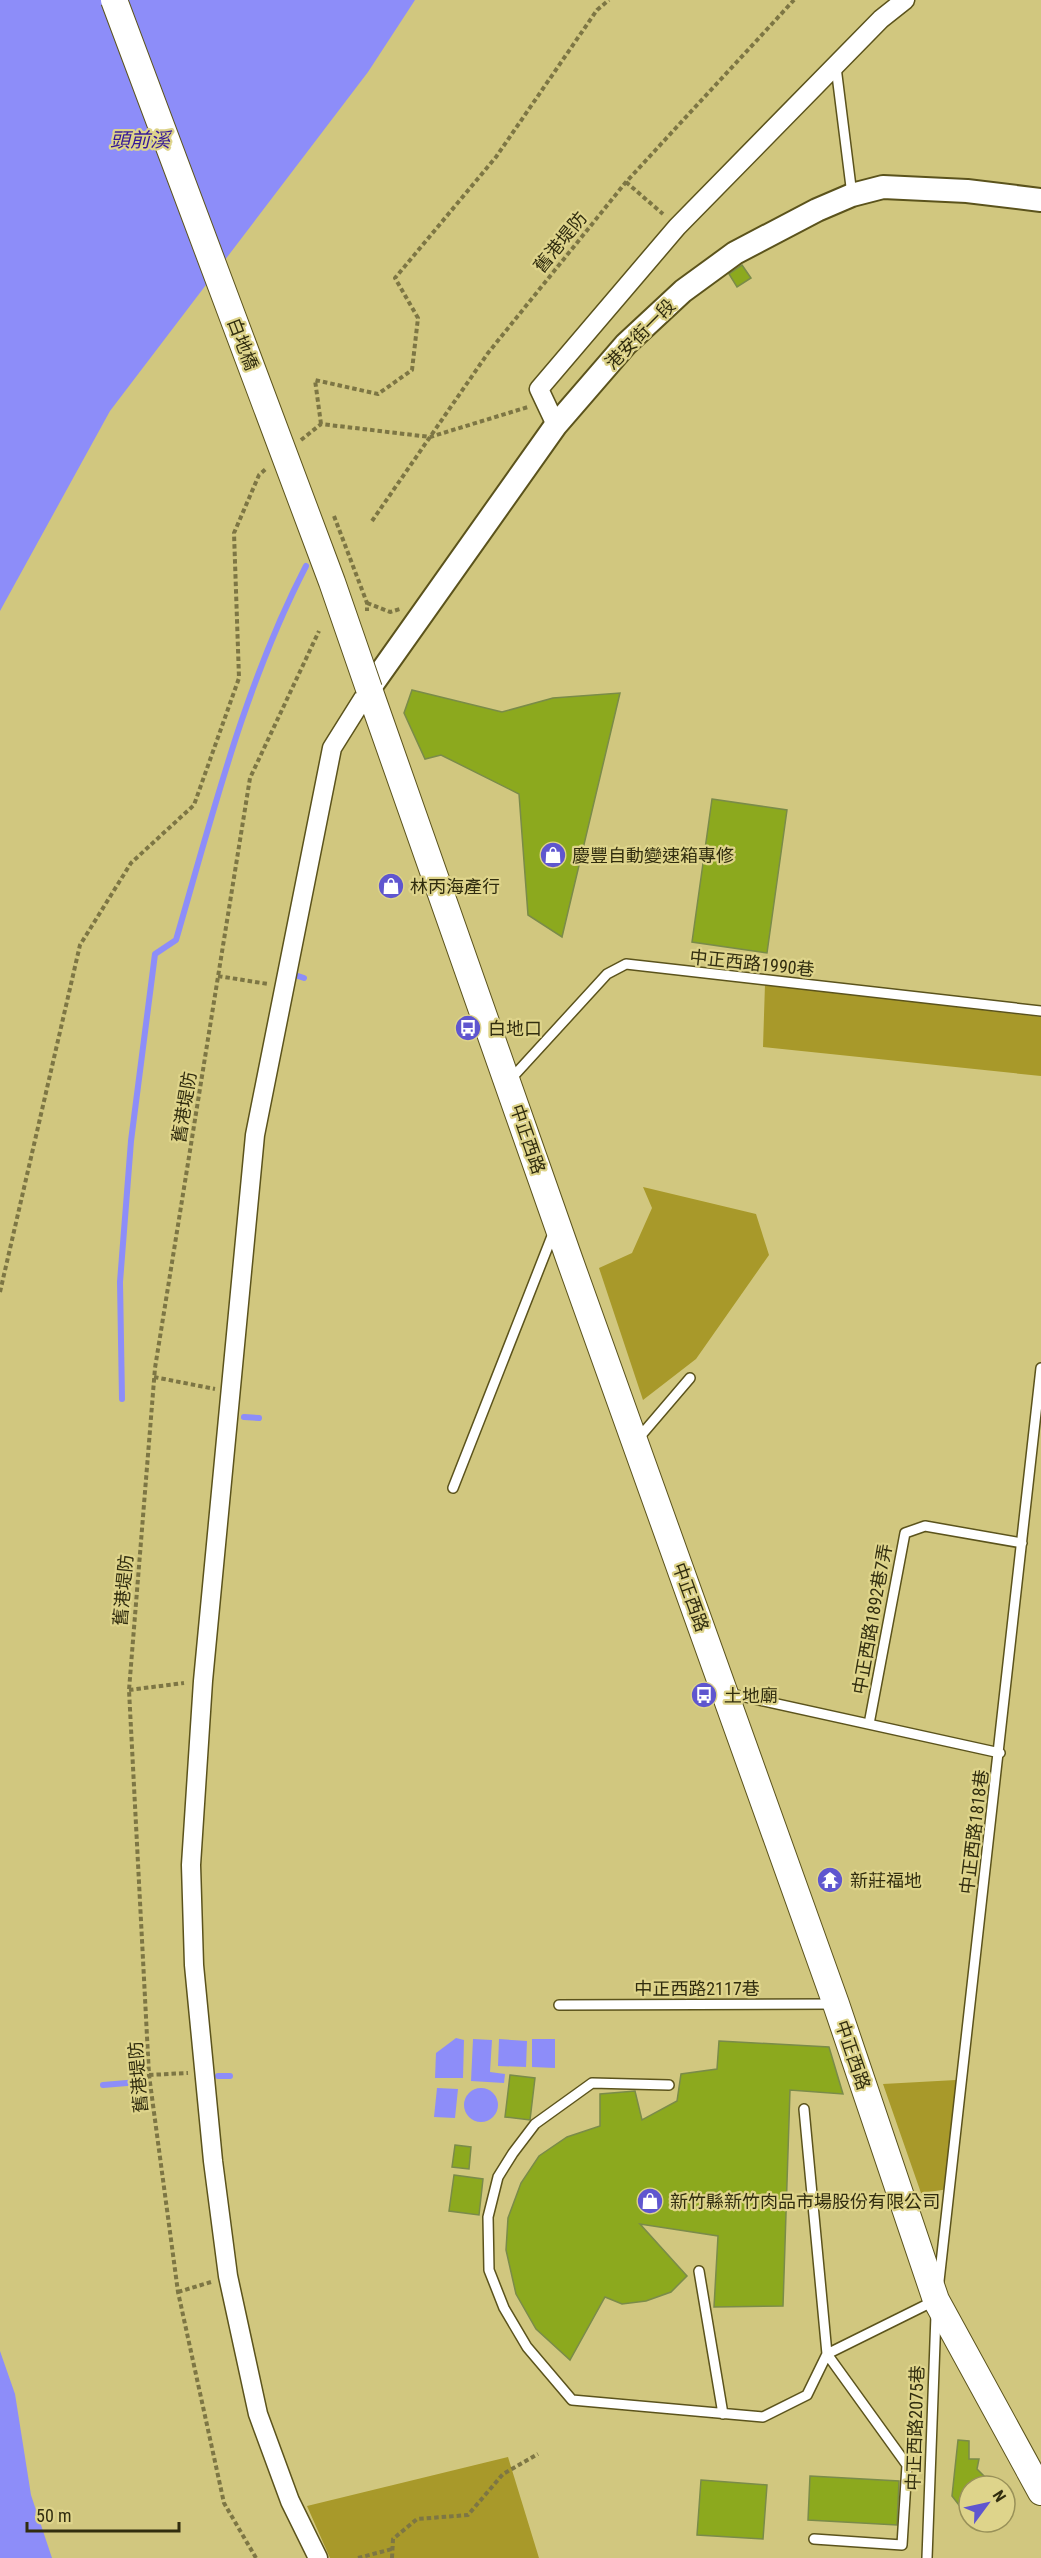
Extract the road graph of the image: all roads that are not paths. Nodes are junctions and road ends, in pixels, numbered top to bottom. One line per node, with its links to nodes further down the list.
1 (114, 0): 7 (main road, 白地橋, bridge)
2 (905, 0): 3 (street)
3 (836, 67): 4 (lane); 6 (street)
4 (852, 195): 5 (street, 港安街一段); 6 (street, 港安街一段)
5 (1041, 200)
6 (556, 425): 7 (street, 港安街一段)
7 (369, 689): 9 (main road, 中正西路); 29 (street)
8 (1041, 1011): 9 (lane, 中正西路1990巷)
9 (508, 1082): 10 (main road, 中正西路)
10 (557, 1224): 13 (main road, 中正西路); 14 (lane)
11 (1041, 1368): 15 (lane, 中正西路1818巷)
12 (690, 1378): 13 (lane)
13 (635, 1442): 16 (main road, 中正西路)
14 (453, 1488)
15 (1022, 1543): 17 (lane, 中正西路1892巷7弄); 18 (lane, 中正西路1818巷)
16 (725, 1693): 17 (lane); 19 (main road, 中正西路)
17 (869, 1724): 18 (lane)
18 (1000, 1753): 24 (lane, 中正西路1818巷)
19 (836, 2004): 20 (lane, 中正西路2117巷); 24 (main road, 中正西路)
20 (559, 2005)
21 (669, 2085): 26 (lane)
22 (804, 2109): 25 (lane)
23 (699, 2271): 26 (lane)
24 (936, 2300): 25 (lane); 27 (main road, 中正西路); 30 (lane, 中正西路2075巷)
25 (827, 2354): 26 (lane); 28 (lane)
26 (723, 2414)
27 (1041, 2492)
28 (814, 2539)
29 (318, 2558)
30 (927, 2558)

